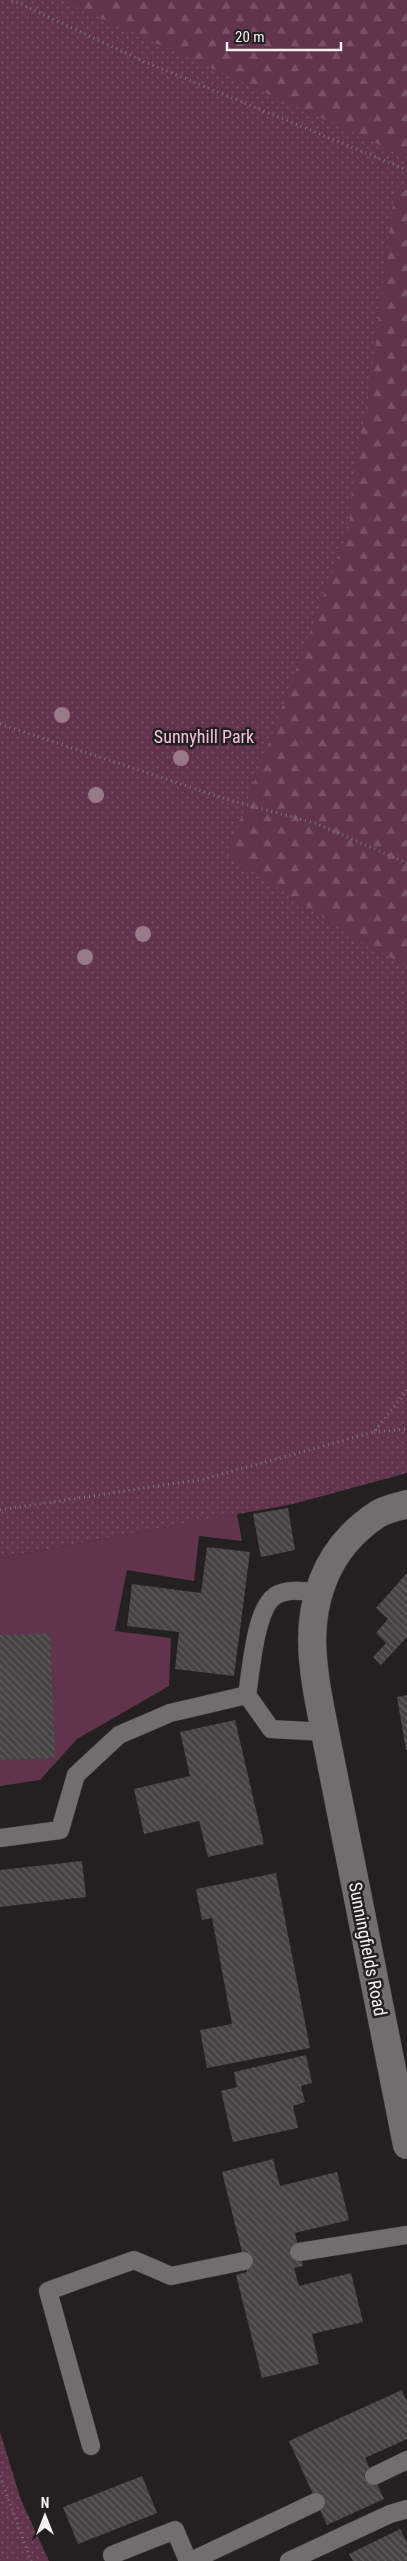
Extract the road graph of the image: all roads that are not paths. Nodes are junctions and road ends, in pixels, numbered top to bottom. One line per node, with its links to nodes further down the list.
1 (407, 1504): 2 (street, Sunningfields Road)
2 (317, 1593): 3 (lane); 4 (street, Sunningfields Road)
3 (247, 1695): 4 (lane); 5 (lane)
4 (327, 1743): 6 (street, Sunningfields Road)
5 (0, 1838)
6 (407, 2145)
7 (407, 2234): 8 (lane)
8 (300, 2252)
9 (244, 2261): 10 (lane)
10 (91, 2446)
11 (407, 2460): 12 (lane)
12 (374, 2476)
13 (316, 2502): 16 (lane)
14 (407, 2509): 17 (lane)
15 (112, 2554): 16 (lane)
16 (189, 2561)
17 (289, 2561)

